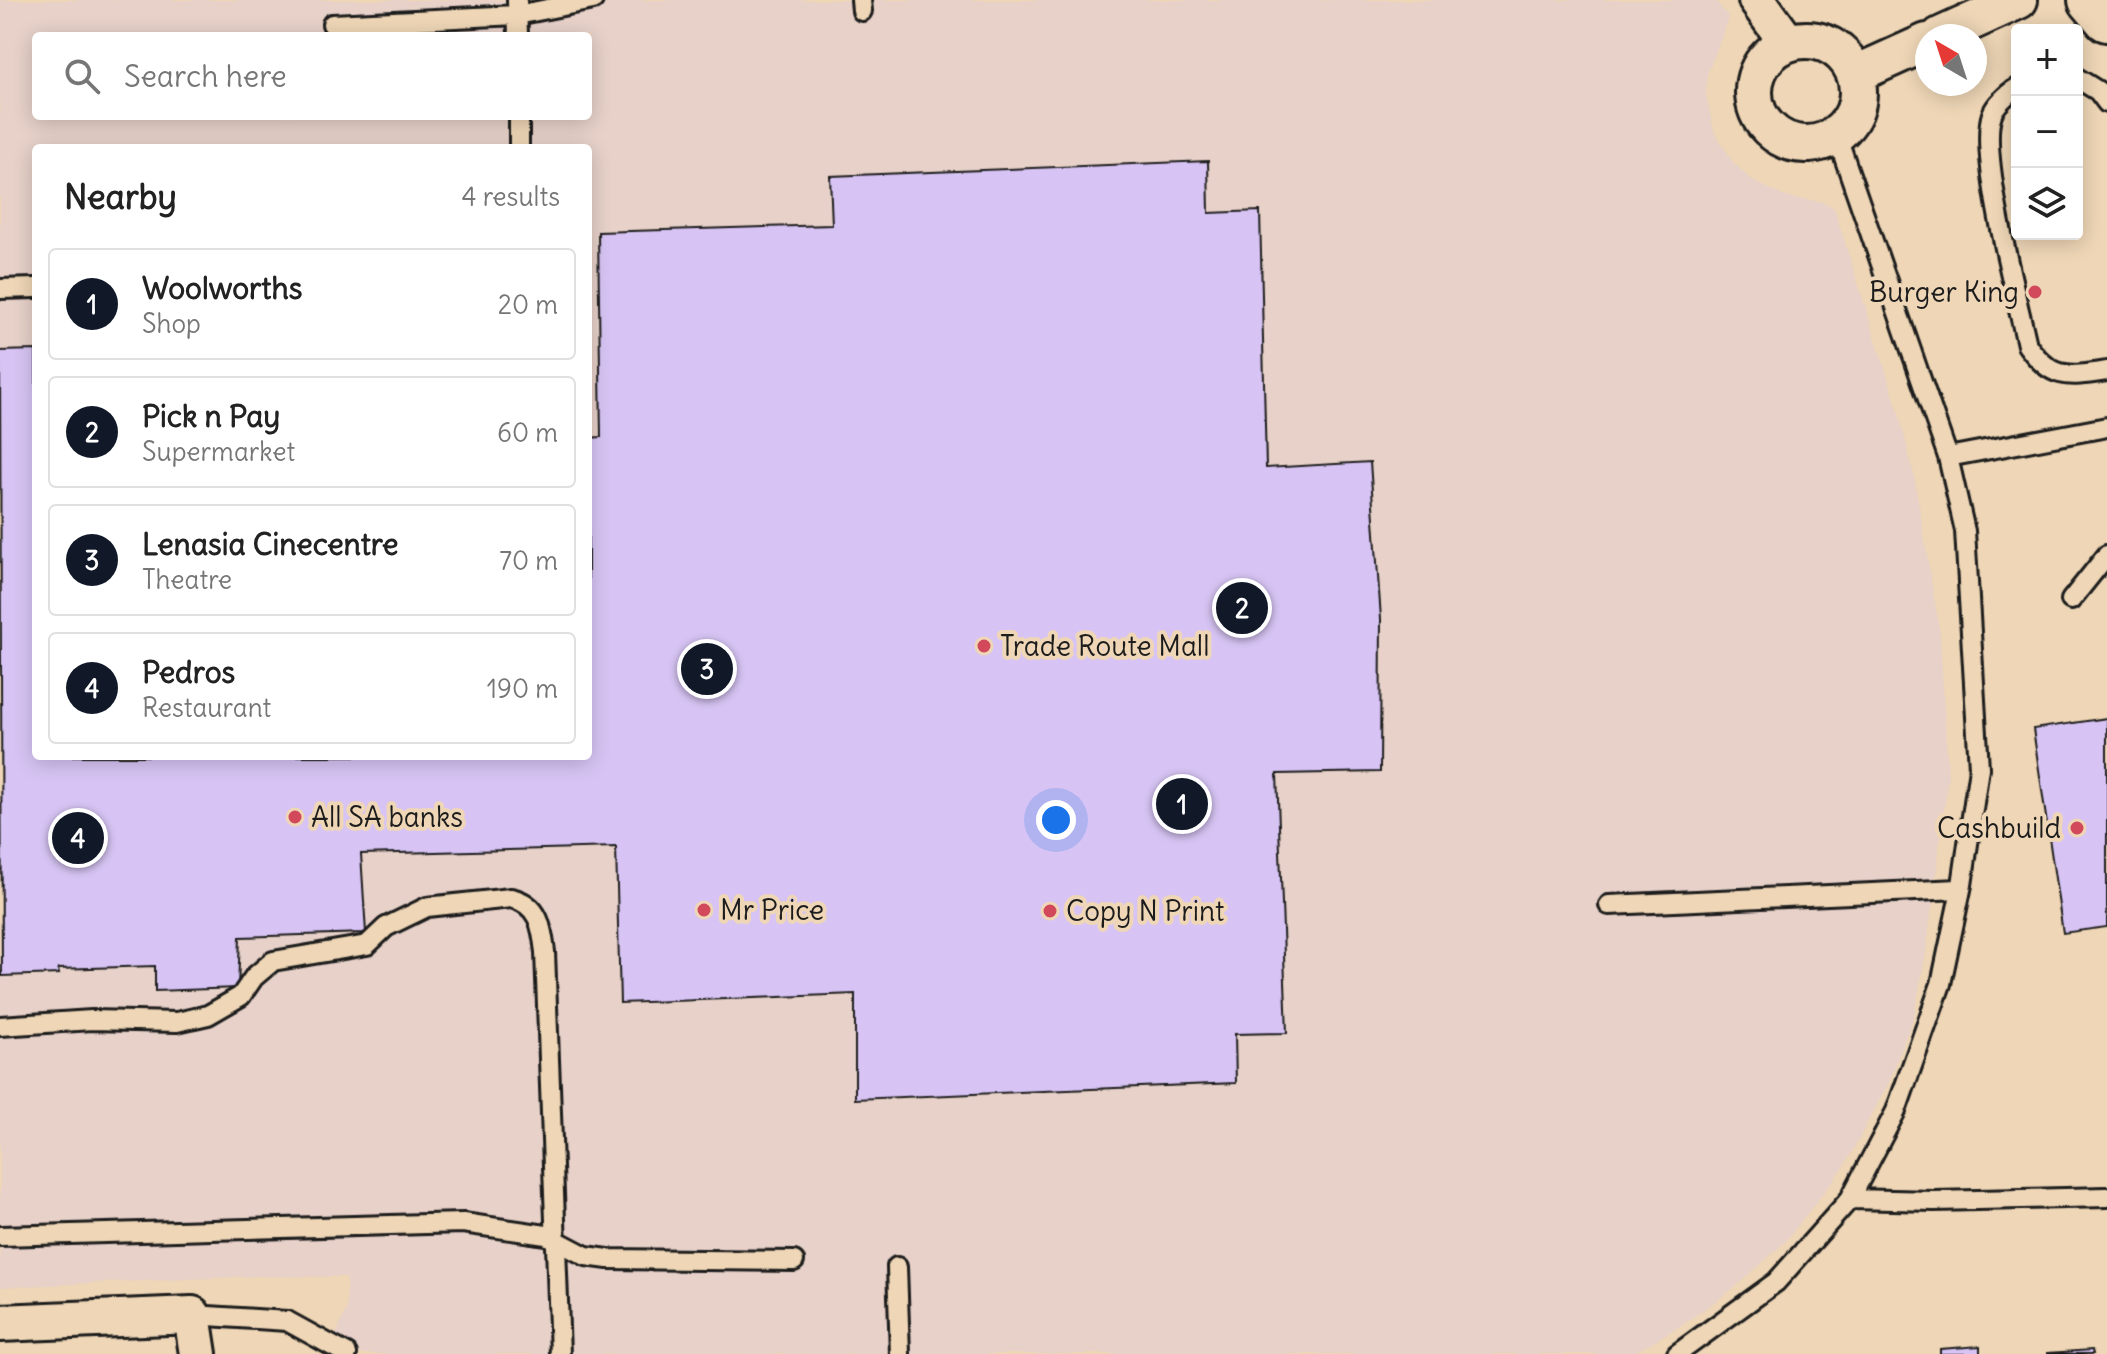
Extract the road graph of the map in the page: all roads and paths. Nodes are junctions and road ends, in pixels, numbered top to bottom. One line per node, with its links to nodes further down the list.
1 (593, 0): 5 (lane)
2 (1757, 0): 10 (street)
3 (2019, 0): 8 (street)
4 (2091, 0): 6 (street)
5 (517, 7): 7 (lane); 9 (lane)
6 (2107, 19)
7 (332, 24)
8 (1966, 24)
9 (518, 32)
10 (1788, 43): 12 (street); 17 (street)
11 (1915, 47): 12 (street)
12 (1856, 74): 17 (street)
13 (2083, 82): 15 (lane)
14 (2011, 94): 21 (lane)
15 (2107, 103)
16 (519, 120): 18 (lane)
17 (1836, 134): 23 (lane)
18 (519, 144)
19 (32, 288): 20 (lane)
20 (0, 289)
21 (2107, 371)
22 (2107, 427): 23 (lane)
23 (1948, 457): 26 (lane)
24 (2107, 555): 25 (lane)
25 (2071, 600)
26 (1962, 885): 27 (lane); 30 (lane)
27 (1609, 905)
28 (0, 1026): 32 (lane)
29 (2107, 1197): 30 (lane)
30 (1850, 1199): 41 (lane)
31 (0, 1236): 32 (lane)
32 (556, 1240): 33 (lane); 39 (lane)
33 (794, 1261)
34 (897, 1267): 40 (lane)
35 (192, 1315): 36 (street); 37 (street); 38 (lane)
36 (0, 1323)
37 (198, 1354)
38 (347, 1354)
39 (560, 1354)
40 (900, 1354)
41 (1677, 1354)

